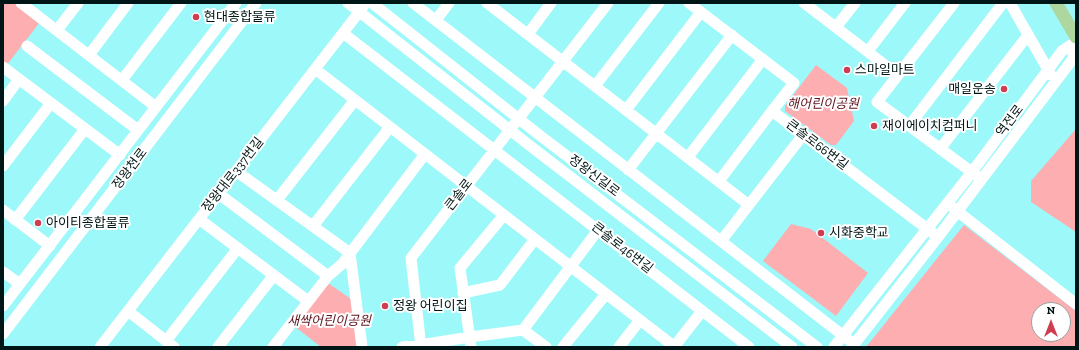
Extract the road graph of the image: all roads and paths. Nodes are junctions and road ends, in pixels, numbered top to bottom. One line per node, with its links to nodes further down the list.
1 (78, 3): 28 (street)
2 (128, 3): 38 (street)
3 (181, 3): 46 (street)
4 (256, 3): 108 (street, 정왕천로)
5 (348, 3): 24 (street, 정왕신길로)
6 (366, 3): 24 (street, 정왕대로337번길)
7 (372, 3): 56 (street, 정왕신길로)
8 (412, 3): 26 (street)
9 (449, 3): 26 (street)
10 (551, 3): 30 (street)
11 (608, 3): 40 (street, 큰솔로)
12 (659, 3): 48 (street)
13 (689, 3): 25 (street)
14 (805, 3): 27 (street)
15 (855, 3): 27 (street)
16 (905, 3): 37 (street)
17 (954, 3): 44 (street)
18 (1003, 3): 58 (street)
19 (1010, 3): 31 (street)
20 (1056, 3): 33 (main road)
21 (25, 4): 28 (street)
22 (234, 4): 53 (street, 정왕천로)
23 (495, 5): 30 (street)
24 (359, 12): 29 (street, 정왕대로337번길); 61 (street, 정왕신길로)
25 (701, 12): 32 (street); 54 (street)
26 (436, 20): 49 (street)
27 (836, 27): 37 (street)
28 (57, 30): 38 (street)
29 (343, 33): 42 (street, 정왕대로337번길); 65 (street, 큰솔로46번길)
30 (528, 34): 40 (street)
31 (1028, 35): 43 (street); 64 (street)
32 (732, 36): 39 (street); 62 (street)
33 (1076, 37)
34 (1076, 42): 43 (street, 역전로)
35 (27, 46): 60 (street, 정왕천로)
36 (1076, 47): 47 (street, 역전로)
37 (868, 52): 44 (street)
38 (88, 55): 46 (street)
39 (763, 59): 55 (street); 68 (street)
40 (563, 61): 48 (street); 49 (street, 큰솔로)
41 (3, 67): 45 (street)
42 (315, 69): 50 (street); 71 (street, 정왕대로337번길)
43 (1049, 71): 47 (street); 72 (street, 역전로)
44 (898, 75): 58 (street)
45 (19, 79): 51 (street); 52 (street)
46 (122, 80): 53 (street)
47 (1055, 82): 73 (street, 역전로)
48 (595, 86): 54 (street)
49 (534, 97): 56 (street, 큰솔로); 70 (street)
50 (355, 100): 57 (street); 77 (street)
51 (3, 101)
52 (51, 103): 59 (street); 69 (street)
53 (156, 107): 60 (street, 정왕천로)
54 (626, 110): 62 (street)
55 (772, 111): 63 (street, 큰솔로66번길); 74 (street)
56 (519, 118): 61 (street, 큰솔로); 125 (street, 정왕신길로)
57 (390, 126): 66 (street); 85 (street)
58 (909, 126): 64 (street)
59 (85, 129): 67 (street); 84 (street)
60 (138, 130): 67 (street, 정왕천로)
61 (510, 130): 65 (street, 큰솔로); 124 (street, 정왕신길로)
62 (656, 133): 68 (street); 70 (street)
63 (803, 135): 79 (street); 86 (street, 큰솔로66번길)
64 (940, 149): 72 (street)
65 (494, 150): 75 (street, 큰솔로); 87 (street, 큰솔로46번길)
66 (425, 154): 75 (street); 93 (street)
67 (120, 155): 91 (street, 정왕천로)
68 (688, 157): 74 (street)
69 (3, 166)
70 (628, 170): 90 (street)
71 (236, 171): 76 (street, 정왕대로337번길); 77 (street)
72 (972, 172): 73 (street); 78 (street, 역전로)
73 (982, 180): 81 (street, 역전로)
74 (718, 181): 79 (street)
75 (466, 186): 82 (street); 113 (street, 큰솔로)
76 (219, 194): 83 (street, 정왕대로337번길); 97 (street)
77 (277, 200): 85 (street)
78 (947, 204): 81 (street); 86 (street, 역전로)
79 (750, 205): 90 (street)
80 (3, 210): 84 (street)
81 (957, 212): 88 (street, 역전로); 102 (street)
82 (504, 215): 89 (street); 99 (street)
83 (199, 219): 92 (street); 104 (street, 정왕대로337번길)
84 (15, 220): 91 (street)
85 (313, 226): 93 (street)
86 (927, 229): 88 (street, 큰솔로66번길); 109 (street, 역전로)
87 (598, 230): 94 (street); 105 (street, 큰솔로46번길)
88 (938, 237): 112 (street, 역전로)
89 (535, 239): 94 (street); 99 (street)
90 (721, 241): 109 (street)
91 (50, 246): 98 (street, 정왕천로)
92 (238, 248): 96 (street); 111 (street)
93 (350, 253): 97 (street); 117 (street)
94 (571, 266): 100 (street); 107 (street)
95 (3, 272): 98 (street)
96 (274, 275): 101 (street); 115 (street)
97 (328, 276): 101 (street)
98 (20, 284): 103 (street, 정왕천로)
99 (463, 294): 110 (street)
100 (606, 294): 106 (street); 120 (street)
101 (308, 301): 116 (street)
102 (1076, 304)
103 (3, 306)
104 (128, 311): 111 (street); 114 (street, 정왕대로337번길)
105 (702, 311): 122 (street); 123 (street, 큰솔로46번길)
106 (640, 320): 121 (street); 122 (street)
107 (523, 330): 110 (street); 119 (street)
108 (3, 334)
109 (843, 335): 112 (street); 126 (street, 역전로)
110 (470, 342): 113 (street)
111 (170, 344)
112 (853, 345)
113 (421, 346): 118 (street)
114 (101, 347)
115 (218, 347)
116 (273, 347)
117 (362, 347)
118 (402, 347)
119 (546, 347)
120 (563, 347)
121 (619, 347)
122 (674, 347)
123 (749, 347)
124 (792, 347)
125 (817, 347)
126 (834, 347)

